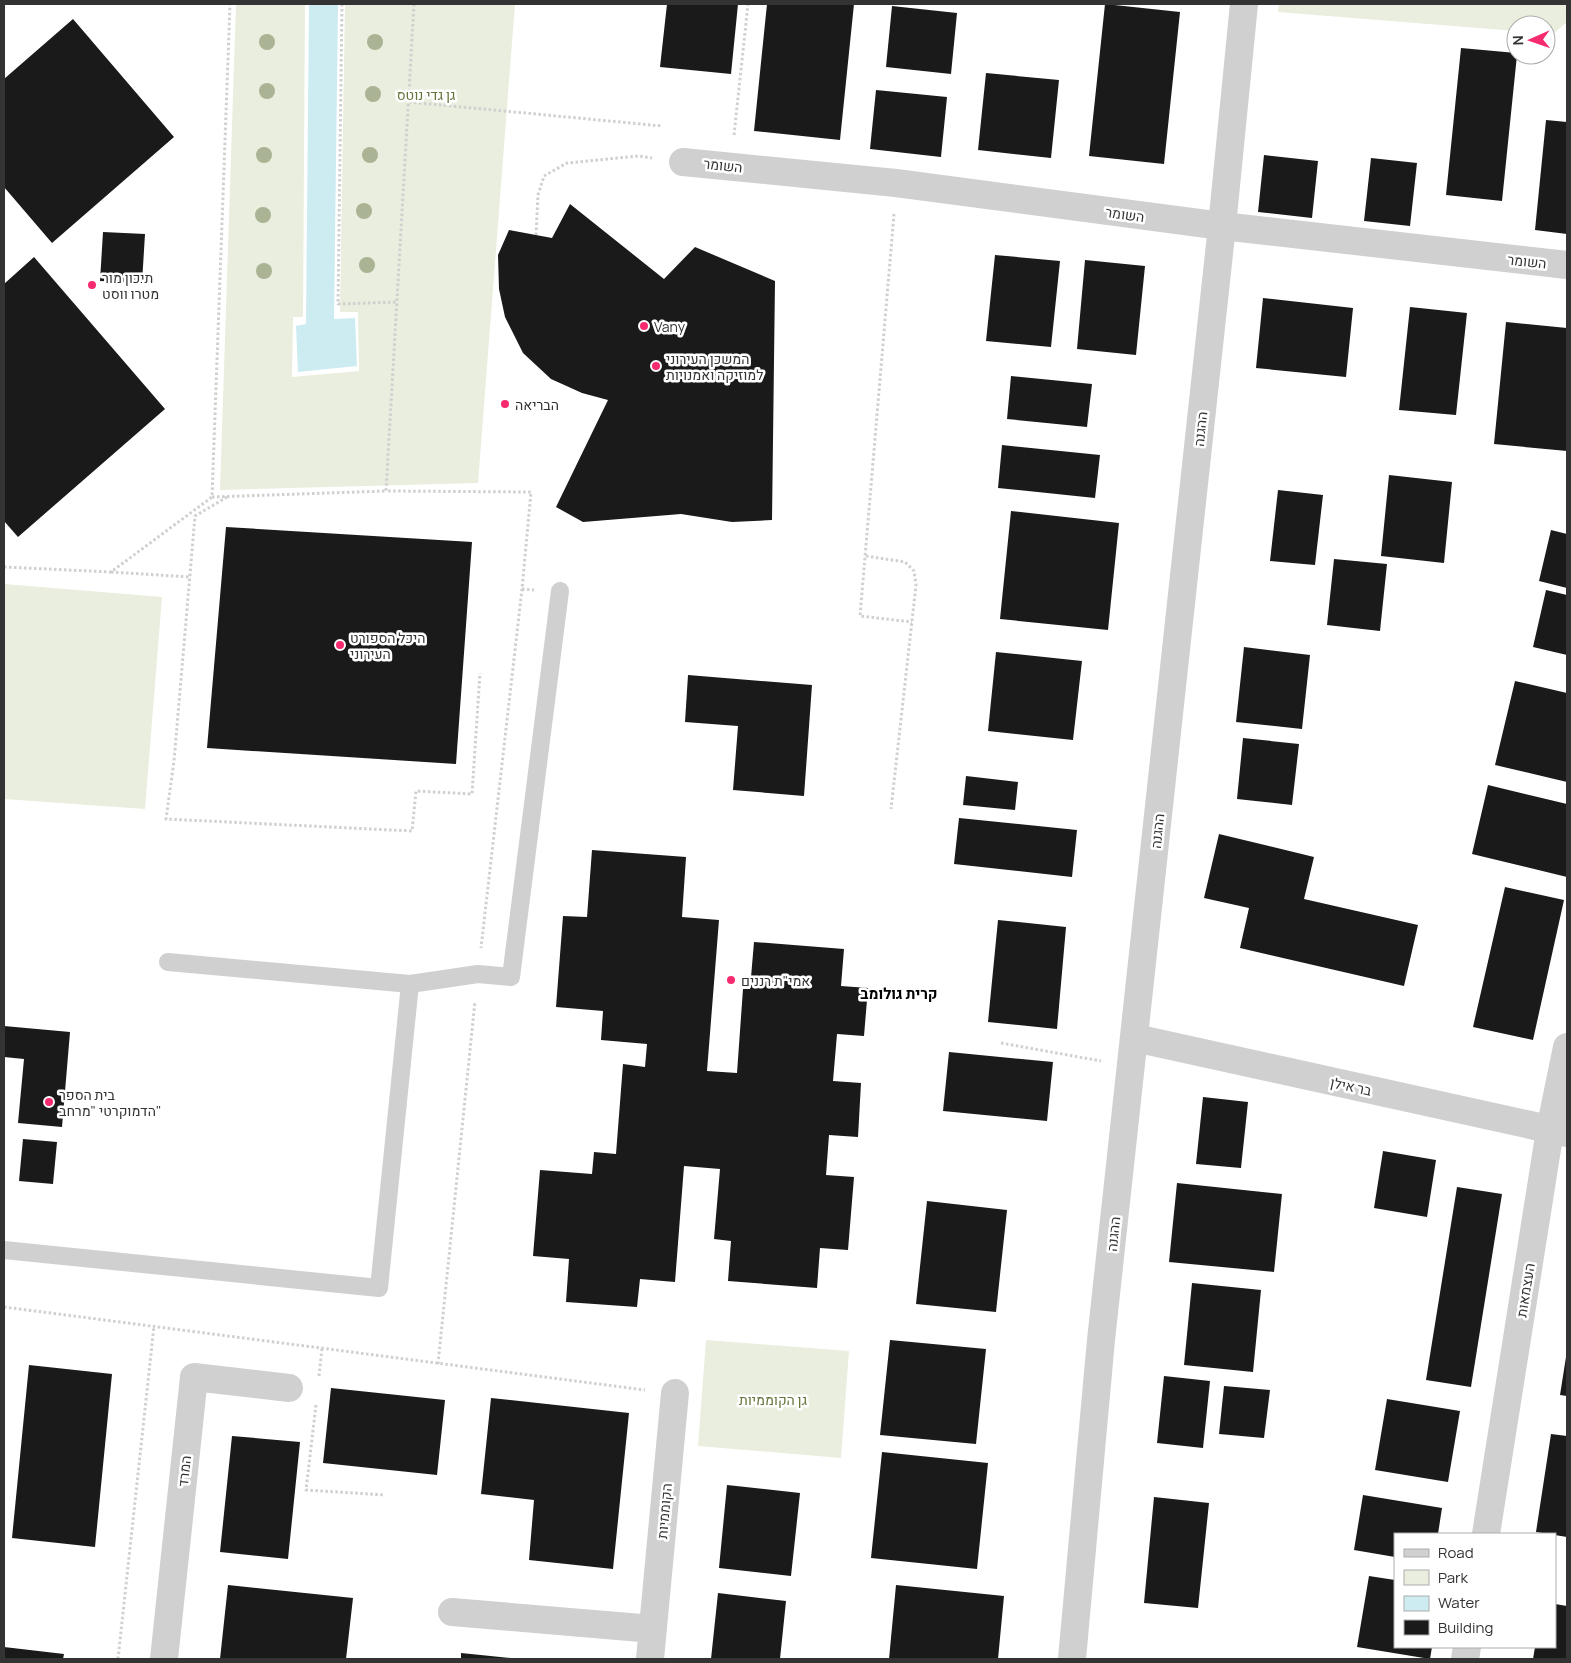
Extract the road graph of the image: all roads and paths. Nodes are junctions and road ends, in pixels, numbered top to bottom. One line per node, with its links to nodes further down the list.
1 (230, 4): 16 (path)
2 (342, 4): 14 (path)
3 (414, 4): 6 (path)
4 (748, 4): 9 (path)
5 (1244, 4): 11 (street, ההגנה)
6 (409, 102): 7 (path); 14 (path)
7 (662, 126)
8 (683, 162): 9 (street, השומר); 12 (path)
9 (730, 166): 10 (street, השומר)
10 (896, 183): 11 (street, השומר); 18 (path)
11 (1222, 226): 13 (street, השומר); 29 (street, ההגנה)
12 (536, 235)
13 (1567, 265)
14 (397, 302): 15 (path)
15 (399, 491): 17 (path); 27 (path)
16 (212, 497): 17 (path); 20 (path)
17 (227, 497): 21 (path)
18 (866, 556): 23 (path); 23 (path)
19 (4, 567): 20 (path)
20 (111, 572): 21 (path)
21 (190, 576): 24 (path)
22 (560, 591): 27 (lane)
23 (912, 622): 25 (path)
24 (480, 673)
25 (891, 809)
26 (168, 962): 28 (lane)
27 (478, 974): 28 (lane); 38 (path)
28 (410, 984): 34 (lane)
29 (1134, 1038): 32 (street, ההגנה); 33 (street, בר אילן)
30 (1001, 1043): 32 (path)
31 (1567, 1047): 33 (street, העצמאות)
32 (1131, 1066): 50 (street, ההגנה)
33 (1559, 1131): 44 (street, העצמאות)
34 (4, 1250)
35 (4, 1307): 36 (path)
36 (154, 1326): 37 (path); 47 (path)
37 (322, 1348): 38 (path); 39 (path)
38 (438, 1364): 41 (path)
39 (318, 1386)
40 (290, 1388): 48 (street, המרד)
41 (675, 1394): 46 (street, הקוממיות)
42 (316, 1404): 43 (path)
43 (386, 1494)
44 (1486, 1533)
45 (452, 1612): 46 (street)
46 (653, 1629): 49 (street, הקוממיות)
47 (118, 1659)
48 (164, 1659)
49 (650, 1659)
50 (1072, 1659)

